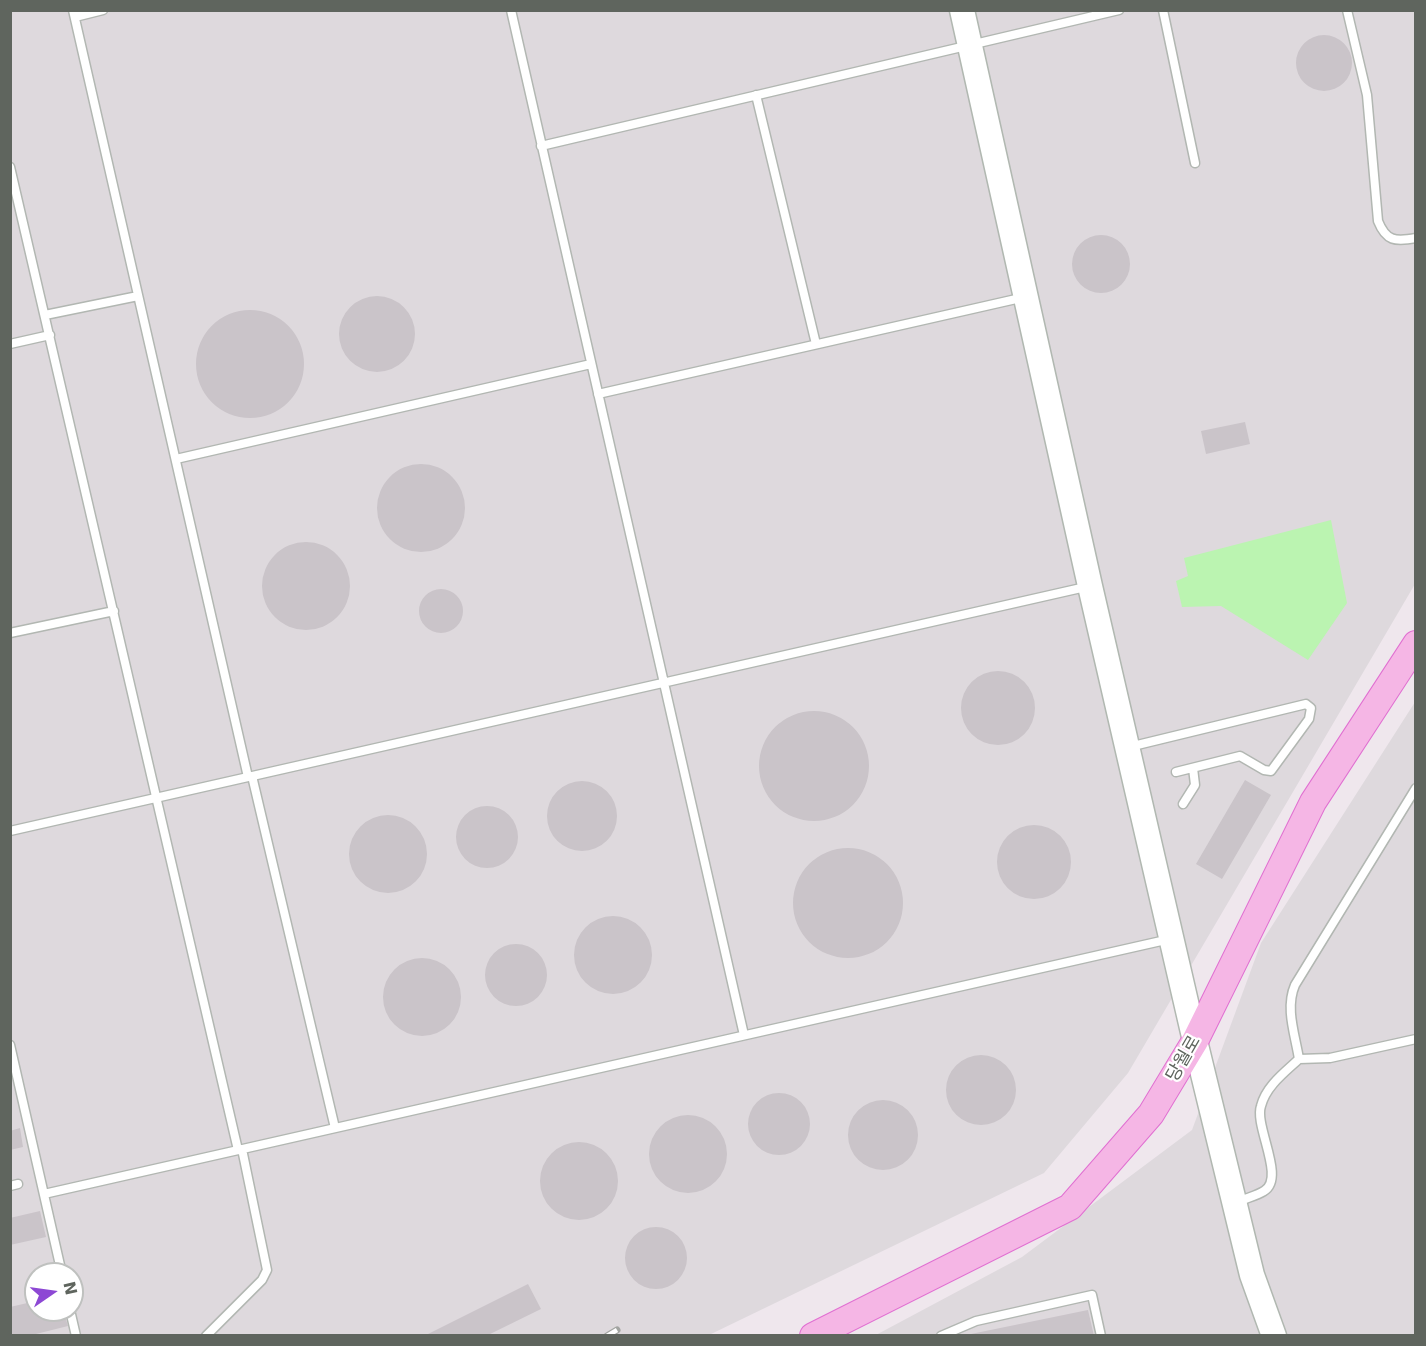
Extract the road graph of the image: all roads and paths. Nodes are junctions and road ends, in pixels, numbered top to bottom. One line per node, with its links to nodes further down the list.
1 (103, 10): 7 (lane)
2 (511, 10): 10 (lane)
3 (962, 10): 8 (main road)
4 (1119, 10): 8 (lane)
5 (1163, 10): 11 (lane)
6 (1347, 10): 13 (lane)
7 (74, 14): 14 (lane)
8 (969, 44): 9 (lane); 15 (main road)
9 (756, 95): 10 (lane); 19 (lane)
10 (542, 146): 20 (lane)
11 (1196, 164)
12 (10, 167): 16 (lane)
13 (1416, 238)
14 (138, 296): 16 (lane); 22 (lane)
15 (1026, 296): 19 (lane); 23 (main road)
16 (45, 315): 17 (lane)
17 (50, 335): 18 (lane); 24 (lane)
18 (10, 344)
19 (816, 344): 21 (lane)
20 (591, 364): 21 (lane); 22 (lane)
21 (598, 394): 27 (lane)
22 (176, 459): 31 (lane)
23 (1090, 586): 27 (lane); 28 (main road)
24 (114, 611): 25 (lane); 33 (lane)
25 (10, 633)
26 (1416, 644): 39 (main road, 당월로)
27 (664, 684): 31 (lane); 37 (lane)
28 (1128, 747): 29 (lane); 36 (main road)
29 (1193, 768): 30 (lane); 34 (lane)
30 (1176, 772)
31 (250, 777): 33 (lane); 42 (lane)
32 (1416, 788): 41 (lane)
33 (157, 798): 35 (lane); 43 (lane)
34 (1183, 804)
35 (10, 831)
36 (1173, 939): 37 (lane); 39 (main road)
37 (744, 1035): 42 (lane)
38 (1416, 1039): 41 (lane)
39 (1195, 1041): 45 (main road); 49 (main road, 당월로)
40 (10, 1045): 44 (lane)
41 (1299, 1059): 45 (lane)
42 (335, 1128): 43 (lane)
43 (240, 1149): 44 (lane); 48 (lane)
44 (44, 1194): 46 (lane)
45 (1234, 1203): 52 (main road)
46 (59, 1262)
47 (958, 1331): 50 (lane); 51 (lane)
48 (206, 1335)
49 (813, 1335)
50 (941, 1335)
51 (1101, 1335)
52 (1274, 1335)

